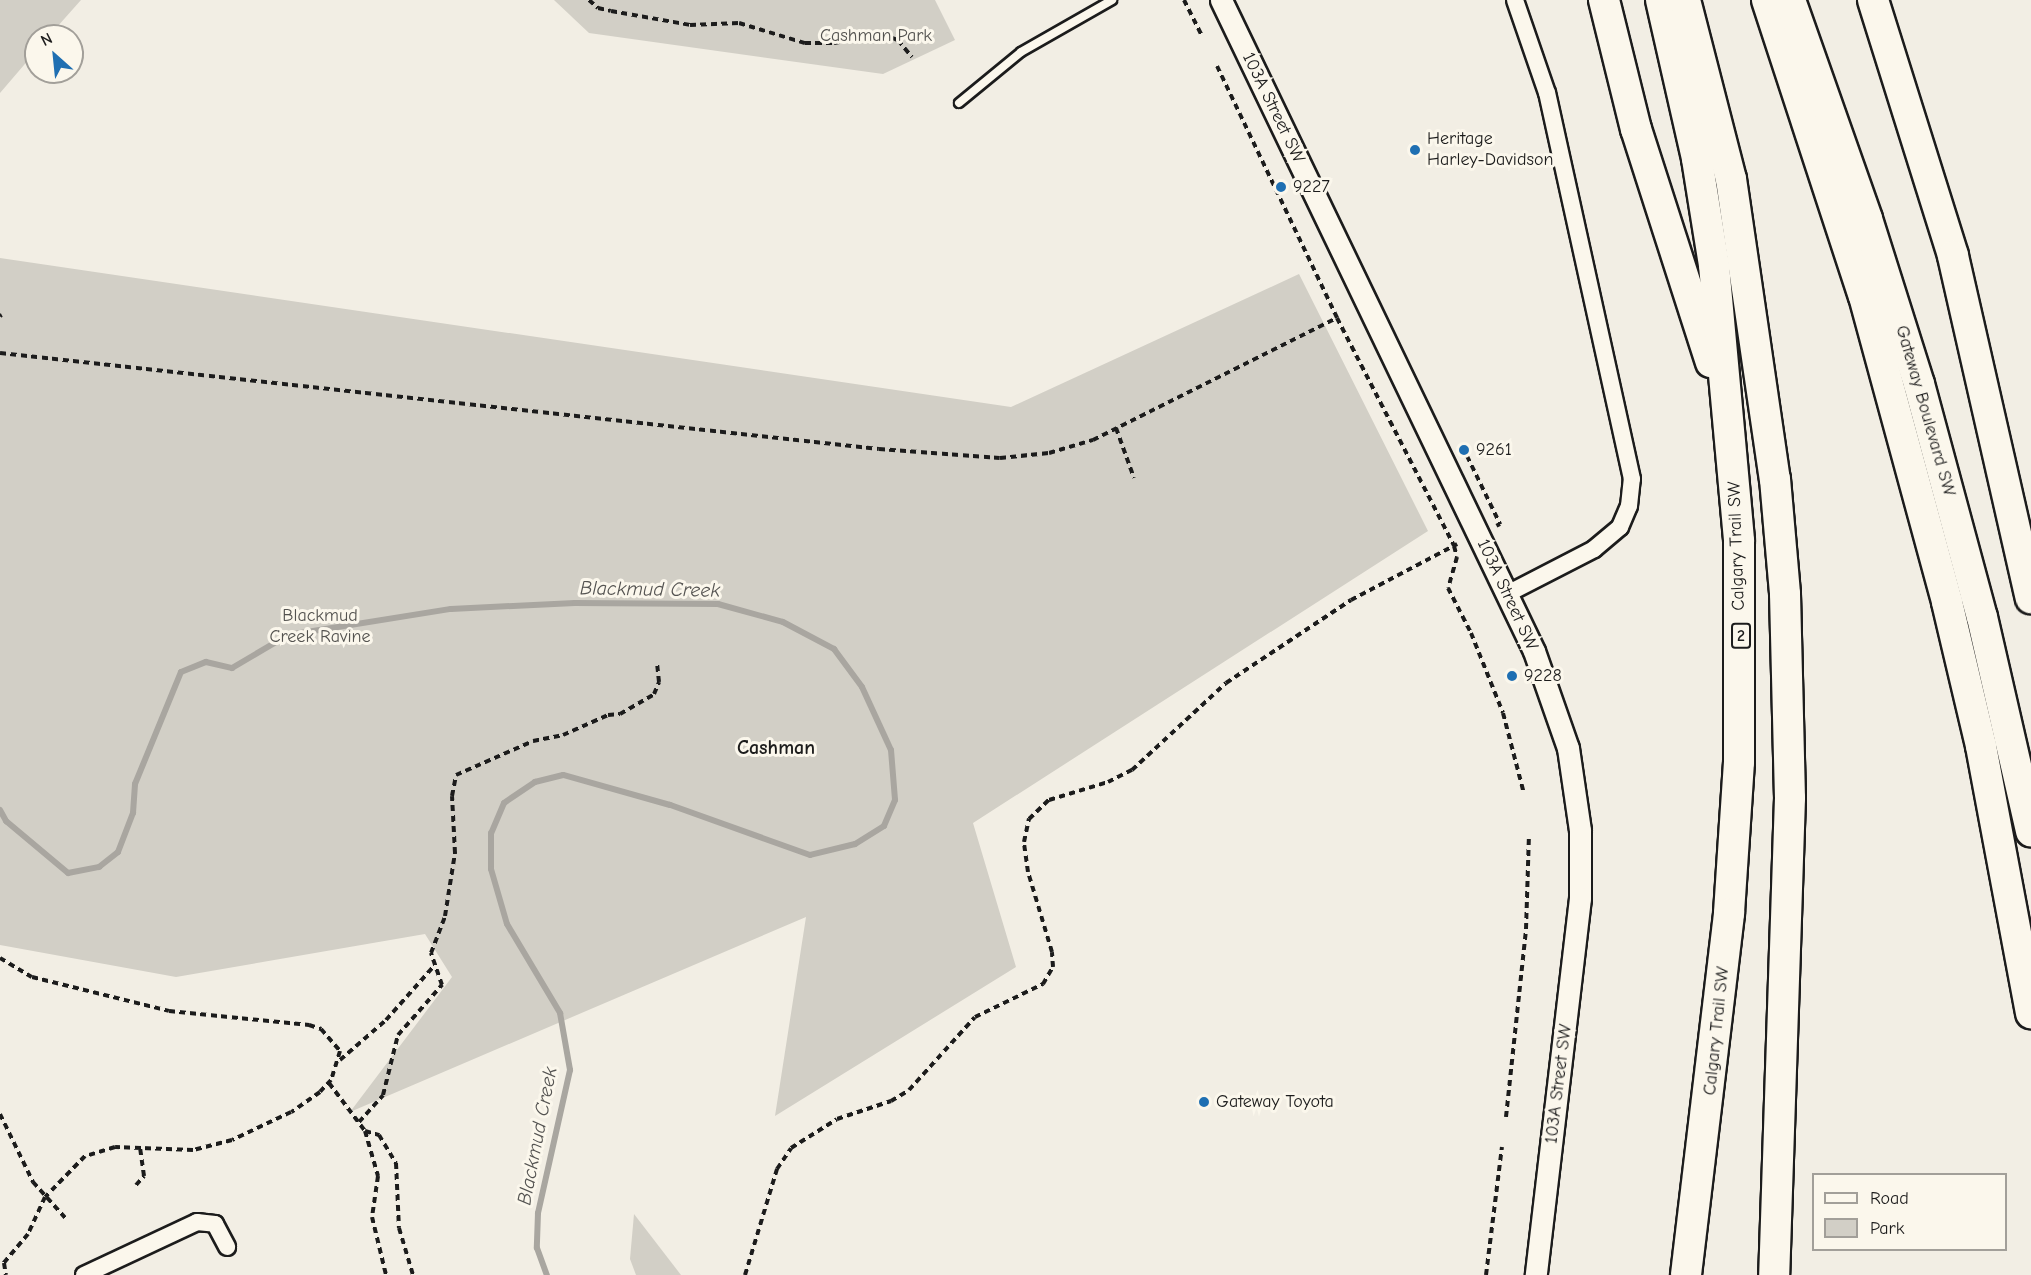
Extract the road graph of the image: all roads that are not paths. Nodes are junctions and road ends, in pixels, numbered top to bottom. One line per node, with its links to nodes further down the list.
1 (1112, 0): 10 (lane)
2 (1221, 0): 12 (street, 103A Street SW)
3 (1515, 0): 12 (street)
4 (1604, 0): 11 (highway)
5 (1661, 0): 11 (highway, Calgary Trail SW / 2)
6 (1685, 0): 20 (highway)
7 (1767, 0): 15 (highway)
8 (1790, 0): 14 (highway, Gateway Boulevard SW)
9 (1873, 0): 13 (highway)
10 (960, 103)
11 (1731, 422): 19 (highway, Calgary Trail SW / 2)
12 (1507, 594): 18 (street, 103A Street SW)
13 (2031, 598)
14 (2030, 824)
15 (2031, 1013)
16 (227, 1247): 17 (street)
17 (84, 1275)
18 (1536, 1275)
19 (1686, 1275)
20 (1774, 1275)

